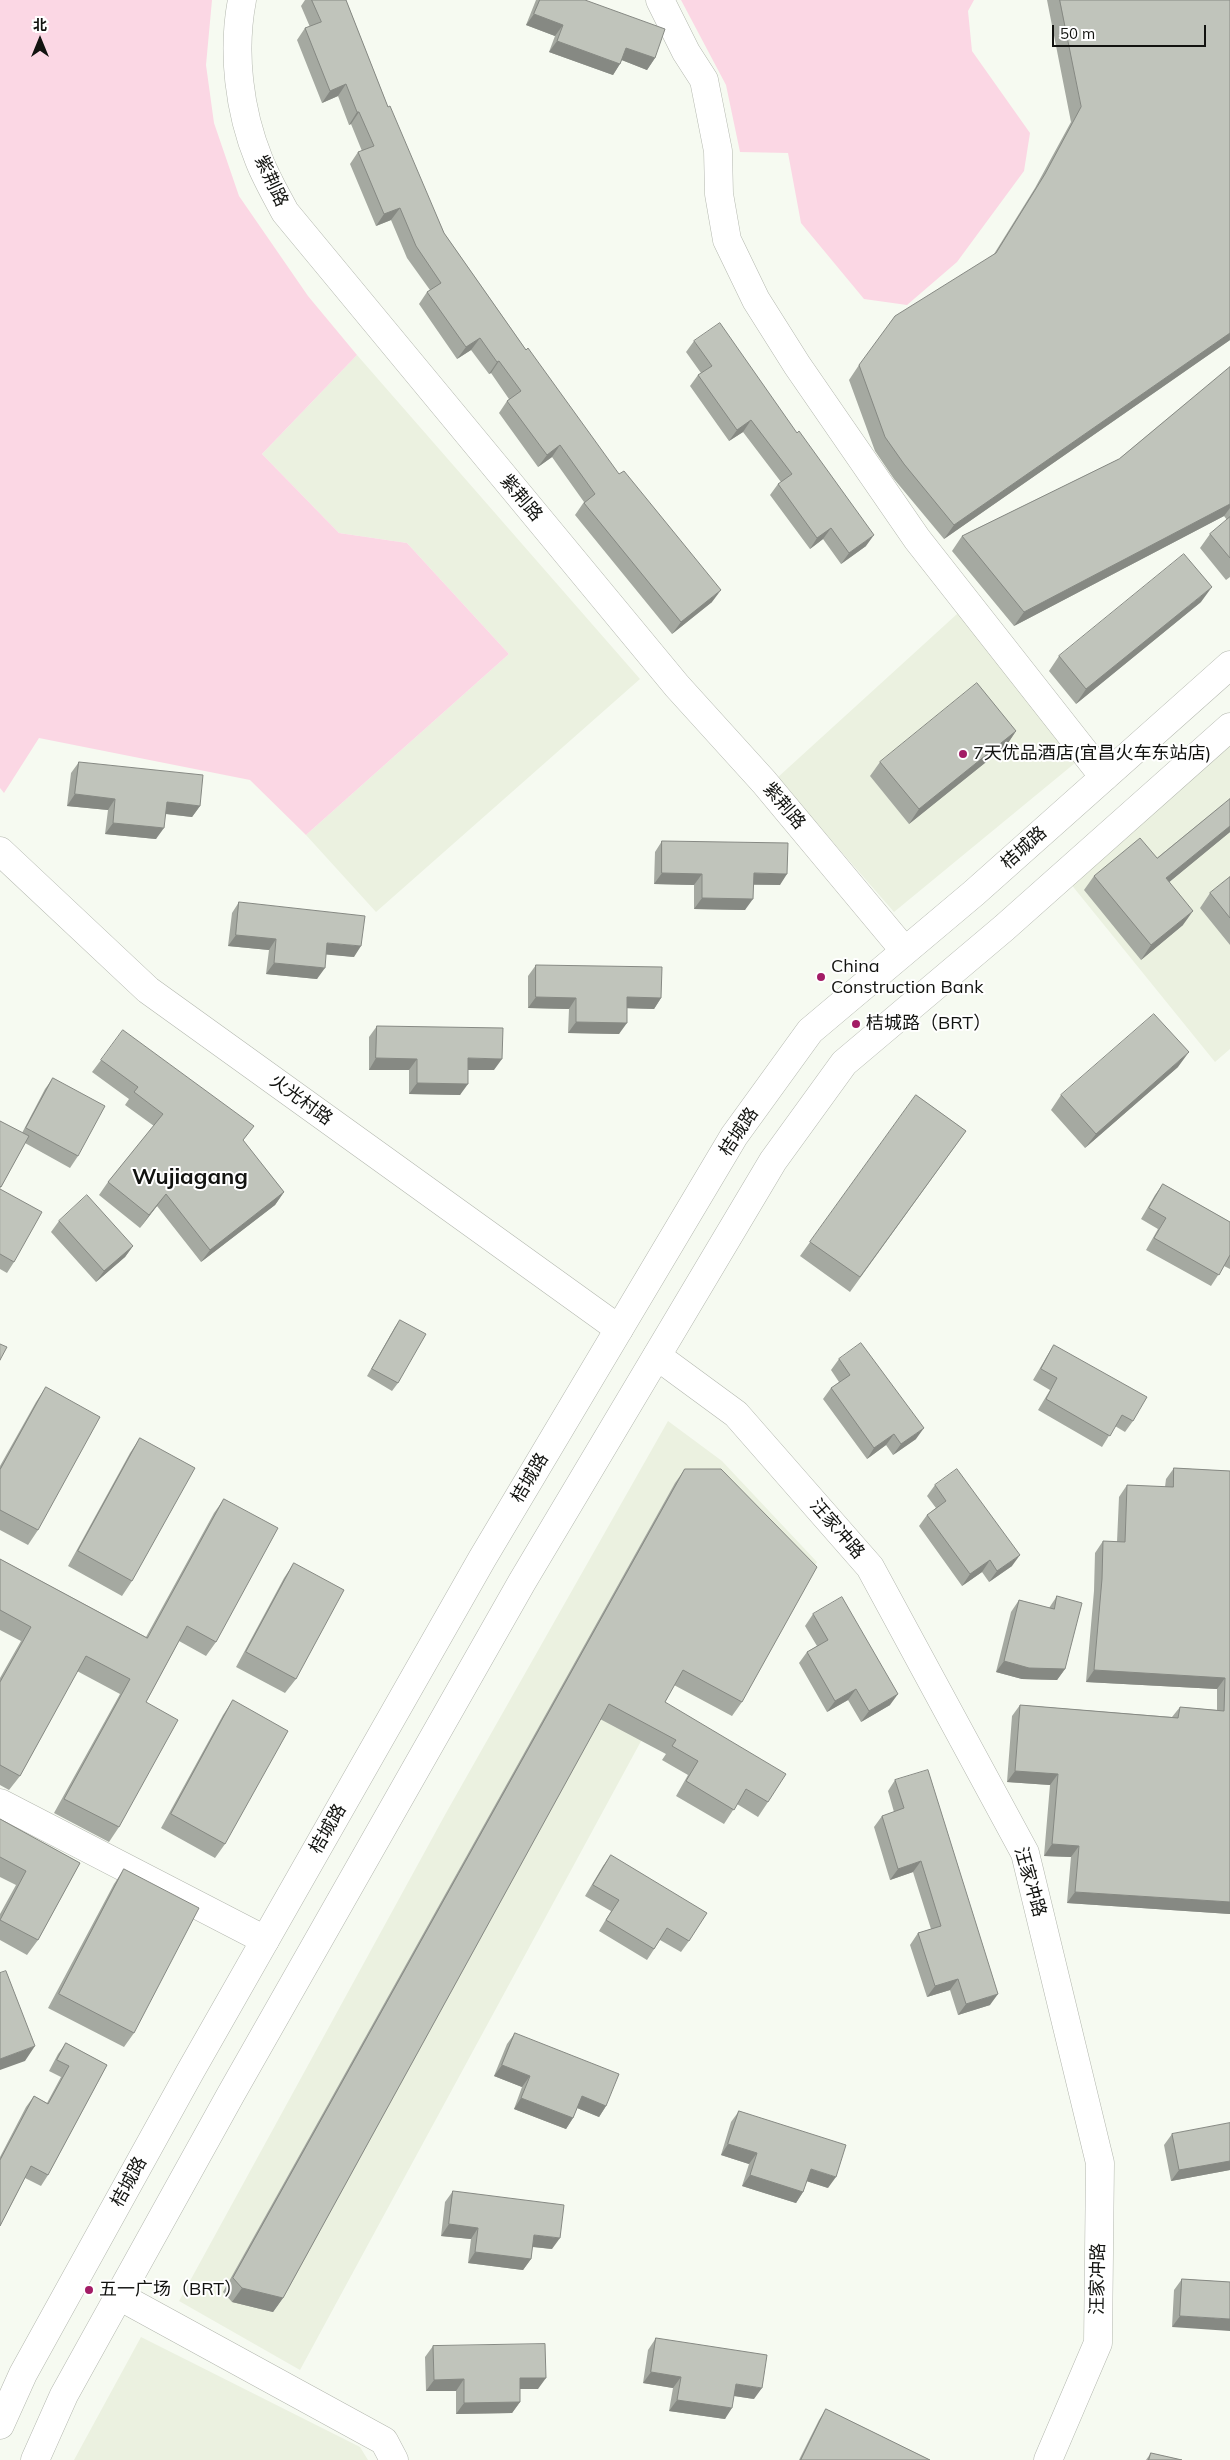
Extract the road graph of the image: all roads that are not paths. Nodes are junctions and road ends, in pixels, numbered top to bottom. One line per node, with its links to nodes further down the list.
1 (242, 0): 7 (street, 紫荆路)
2 (660, 0): 5 (street)
3 (1230, 666): 5 (street, 桔城路)
4 (1230, 727): 9 (street)
5 (1104, 777): 7 (street, 桔城路)
6 (0, 851): 8 (street, 火光村路)
7 (904, 950): 8 (street, 桔城路)
8 (619, 1329): 11 (street, 桔城路)
9 (657, 1356): 12 (street); 16 (street, 汪家冲路)
10 (0, 1803): 11 (street)
11 (265, 1940): 13 (street, 桔城路)
12 (119, 2296): 14 (street); 15 (street)
13 (0, 2425)
14 (35, 2460)
15 (394, 2460)
16 (1048, 2460)

